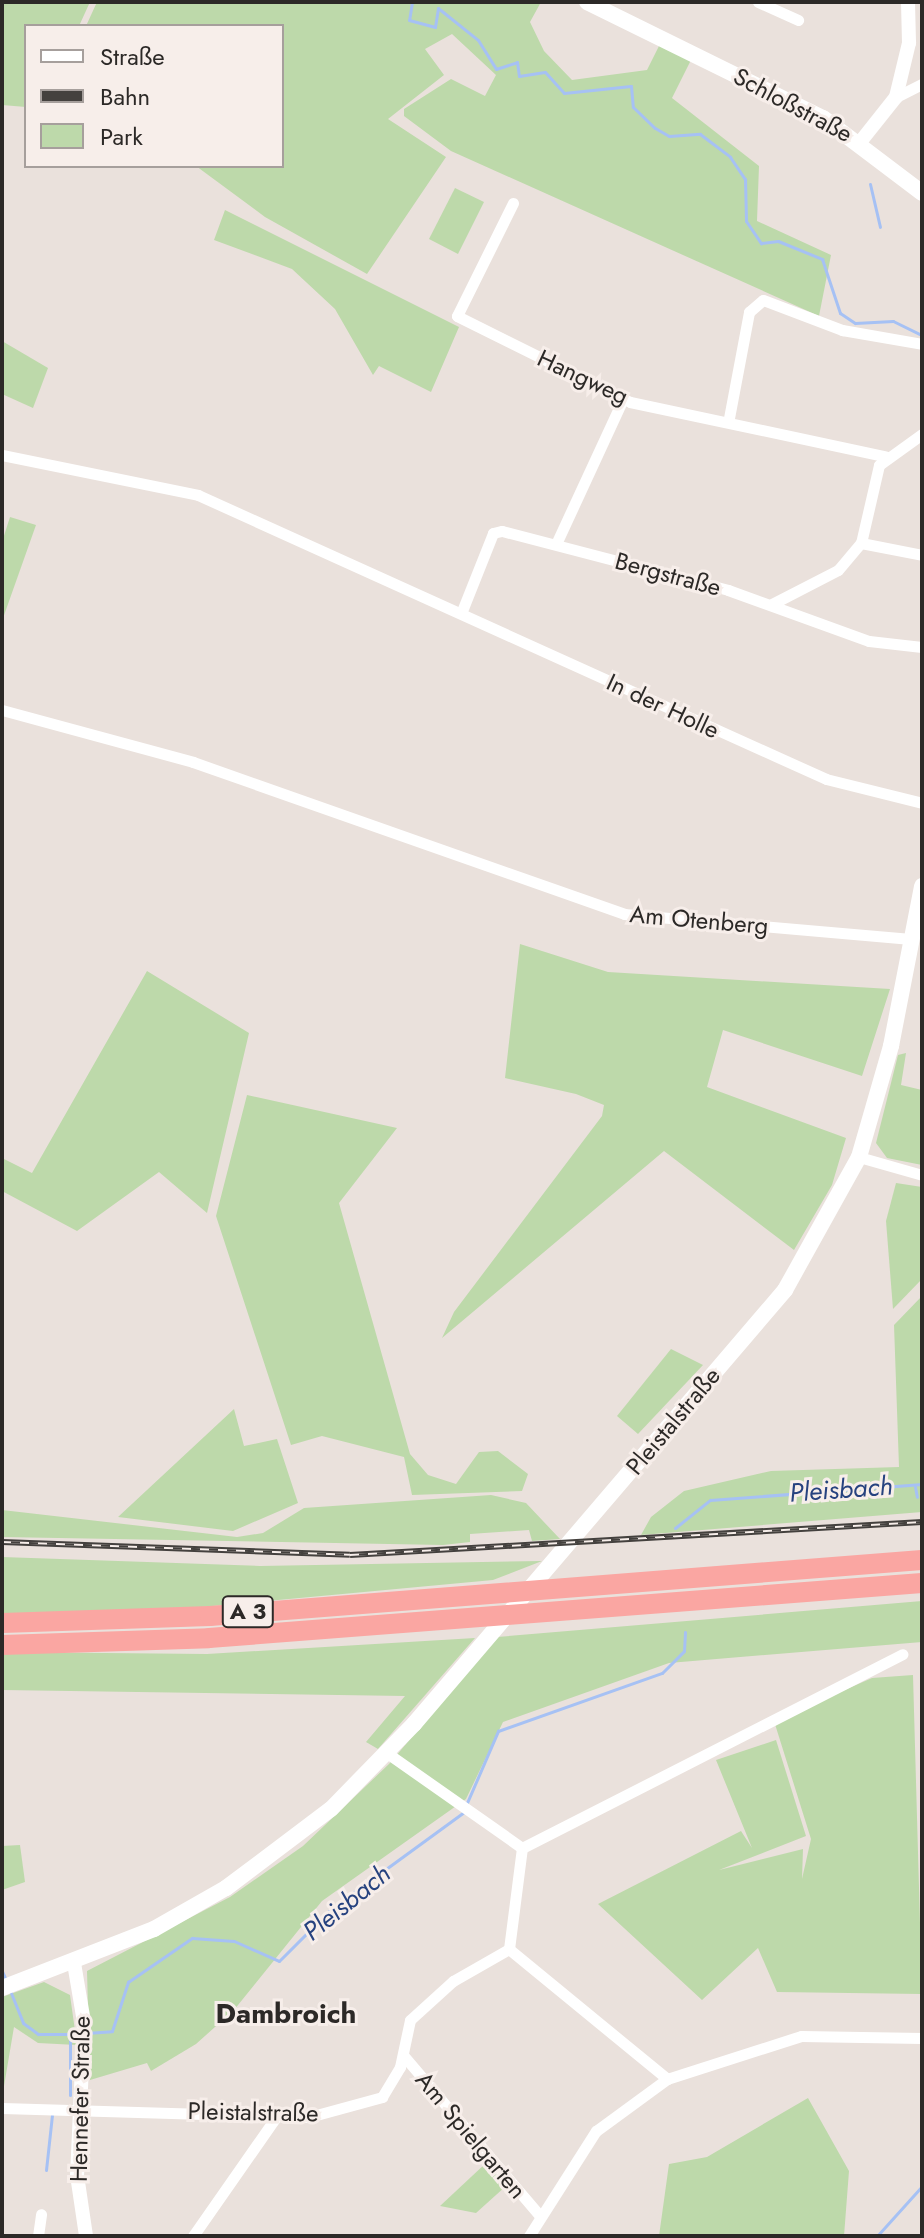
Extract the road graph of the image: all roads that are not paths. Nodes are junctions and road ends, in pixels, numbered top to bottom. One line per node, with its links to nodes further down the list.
1 (587, 2): 7 (main road, Schloßstraße)
2 (758, 2): 4 (street)
3 (908, 2): 6 (street)
4 (798, 20)
5 (922, 84): 6 (street)
6 (896, 97): 7 (street)
7 (861, 141): 8 (main road, Schloßstraße)
8 (922, 193)
9 (513, 203): 11 (street, Hangweg)
10 (922, 344): 12 (street)
11 (623, 399): 12 (street, Hangweg); 17 (street)
12 (729, 418): 15 (street, Hangweg)
13 (922, 434): 15 (street)
14 (2, 455): 20 (street, In der Holle)
15 (885, 456): 16 (street)
16 (861, 543): 18 (street); 19 (street)
17 (556, 544): 19 (street, Bergstraße); 20 (street, Bergstraße)
18 (922, 555)
19 (772, 604): 21 (street, Bergstraße)
20 (462, 611): 23 (street, In der Holle)
21 (922, 647)
22 (2, 710): 25 (street, Am Otenberg)
23 (922, 803)
24 (922, 886): 25 (main road, Pleistalstraße)
25 (911, 939): 26 (main road, Pleistalstraße)
26 (859, 1157): 27 (street); 33 (main road, Pleistalstraße)
27 (922, 1175)
28 (922, 1560): 30 (highway, A 3)
29 (922, 1583): 31 (highway, A 3)
30 (2, 1623)
31 (2, 1645)
32 (902, 1654): 34 (street)
33 (387, 1753): 34 (street); 36 (main road, Pleistalstraße)
34 (522, 1848): 35 (street)
35 (509, 1949): 39 (street, Pleistalstraße); 40 (street)
36 (74, 1963): 37 (main road, Pleistalstraße); 42 (street, Hennefer Straße)
37 (2, 1988)
38 (922, 2038): 40 (street)
39 (403, 2055): 43 (street, Pleistalstraße); 45 (street, Am Spielgarten)
40 (667, 2079): 45 (street)
41 (2, 2108): 42 (street, Pleistalstraße)
42 (81, 2109): 43 (street, Pleistalstraße); 47 (street, Hennefer Straße)
43 (276, 2117): 48 (street)
44 (41, 2214): 46 (street)
45 (539, 2215): 49 (street)
46 (38, 2236)
47 (86, 2236)
48 (193, 2236)
49 (529, 2236)

